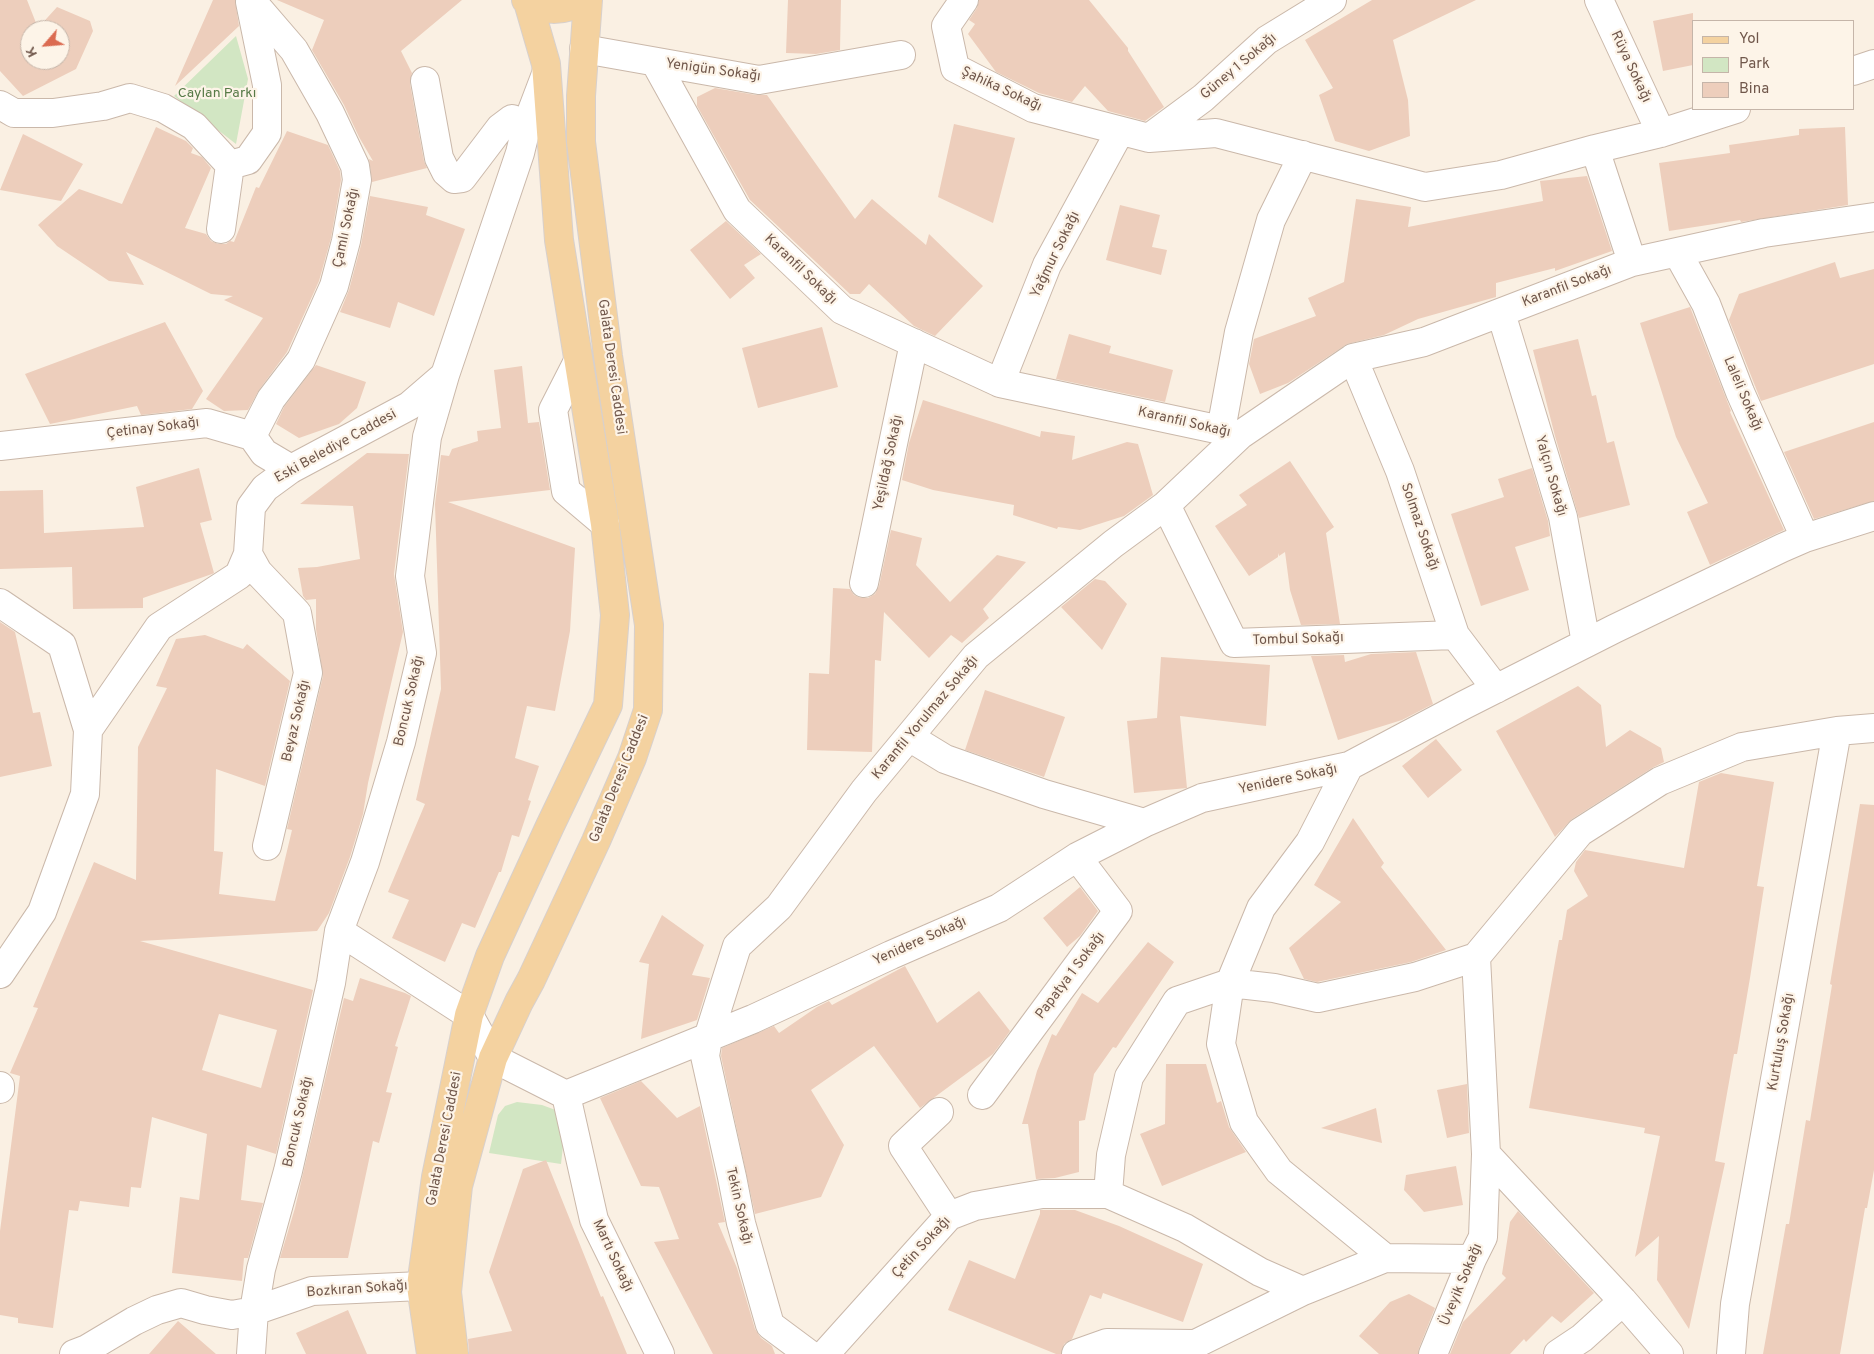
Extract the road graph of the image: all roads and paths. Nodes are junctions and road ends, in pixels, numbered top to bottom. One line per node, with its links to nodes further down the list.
1 (250, 0): 23 (street); 36 (street, Çamlı Sokağı)
2 (582, 0): 7 (main road)
3 (588, 0): 8 (main road, Galata Deresi Caddesi)
4 (964, 0): 18 (street, Şahika Sokağı)
5 (1332, 0): 20 (street, Güney 1 Sokağı)
6 (1599, 0): 19 (street, Rüya Sokağı)
7 (527, 1): 13 (main road, Galata Deresi Caddesi)
8 (584, 49): 10 (street, Yenigün Sokağı); 30 (main road, Galata Deresi Caddesi)
9 (901, 55): 10 (street, Yenigün Sokağı)
10 (655, 62): 29 (street, Karanfil Sokağı)
11 (1874, 64): 12 (street)
12 (1854, 71)
13 (546, 74): 17 (street); 32 (main road, Galata Deresi Caddesi)
14 (425, 81): 17 (street)
15 (0, 105): 23 (street)
16 (1733, 110): 19 (street)
17 (527, 124): 33 (street)
18 (1120, 131): 20 (street, Şahika Sokağı); 34 (street, Yağmur Sokağı)
19 (1661, 133): 21 (street)
20 (1149, 138): 22 (street, Şahika Sokağı)
21 (1595, 149): 22 (street, Şahika Sokağı); 27 (street)
22 (1303, 155): 35 (street)
23 (230, 165): 25 (street)
24 (1874, 217): 26 (street, Karanfil Sokağı)
25 (222, 229)
26 (1677, 252): 27 (street, Karanfil Sokağı); 41 (street, Laleli Sokağı)
27 (1632, 262): 28 (street, Karanfil Sokağı)
28 (1501, 313): 31 (street, Karanfil Sokağı); 46 (street, Yalçın Sokağı)
29 (914, 343): 34 (street, Karanfil Sokağı); 43 (street, Yeşildağ Sokağı)
30 (608, 356): 32 (main road); 62 (main road, Galata Deresi Caddesi)
31 (1353, 358): 35 (street, Karanfil Sokağı); 45 (street, Solmaz Sokağı)
32 (578, 361): 60 (main road, Galata Deresi Caddesi)
33 (445, 376): 38 (street, Eski Belediye Caddesi); 56 (street, Boncuk Sokağı)
34 (1000, 382): 35 (street, Karanfil Sokağı)
35 (1230, 433): 39 (street, Karanfil Yorulmaz Sokağı)
36 (252, 436): 37 (street, Çetinay Sokağı); 38 (street)
37 (0, 446)
38 (291, 469): 42 (street, Eski Belediye Caddesi)
39 (1166, 505): 45 (street, Tombul Sokağı); 51 (street, Karanfil Yorulmaz Sokağı)
40 (1874, 516): 41 (street, Yenidere Sokağı)
41 (1805, 538): 46 (street, Yenidere Sokağı)
42 (248, 554): 49 (street, Eski Belediye Caddesi); 54 (street, Beyaz Sokağı)
43 (864, 583)
44 (0, 603): 49 (street)
45 (1455, 635): 47 (street, Solmaz Sokağı)
46 (1586, 643): 47 (street, Yenidere Sokağı)
47 (1496, 689): 52 (street, Yenidere Sokağı)
48 (1874, 728): 50 (street)
49 (88, 730): 58 (street)
50 (1836, 731): 57 (street); 88 (street, Kurtuluş Sokağı)
51 (908, 737): 53 (street); 61 (street, Karanfil Yorulmaz Sokağı)
52 (1349, 766): 53 (street, Yenidere Sokağı); 59 (street)
53 (1144, 823): 55 (street, Yenidere Sokağı)
54 (267, 846)
55 (1077, 857): 61 (street, Yenidere Sokağı); 63 (street, Papatya 1 Sokağı)
56 (339, 932): 60 (street); 75 (street, Boncuk Sokağı)
57 (1476, 957): 59 (street); 66 (street, Üveyik Sokağı)
58 (0, 974)
59 (1230, 983): 67 (street); 69 (street)
60 (469, 1016): 62 (street); 71 (main road, Galata Deresi Caddesi)
61 (708, 1038): 64 (street, Yenidere Sokağı); 82 (street, Tekin Sokağı)
62 (493, 1058): 64 (street); 72 (main road, Galata Deresi Caddesi)
63 (982, 1094)
64 (566, 1095): 81 (street, Martı Sokağı)
65 (939, 1112): 68 (street)
66 (1486, 1154): 70 (street, Üveyik Sokağı); 74 (street)
67 (1108, 1194): 68 (street, Çetin Sokağı); 73 (street)
68 (949, 1216): 83 (street, Çetin Sokağı)
69 (1385, 1258): 70 (street); 73 (street)
70 (1472, 1259): 85 (street, Üveyik Sokağı)
71 (420, 1286): 72 (street, Bozkıran Sokağı); 75 (street, Bozkıran Sokağı); 79 (main road, Galata Deresi Caddesi)
72 (447, 1292): 80 (main road, Galata Deresi Caddesi)
73 (1303, 1292): 76 (street)
74 (1624, 1301): 86 (street); 87 (street)
75 (254, 1311): 77 (street, Bozkıran Sokağı); 78 (street, Boncuk Sokağı)
76 (1186, 1349): 84 (street)
77 (74, 1354)
78 (251, 1354)
79 (431, 1354)
80 (454, 1354)
81 (660, 1354)
82 (809, 1354)
83 (826, 1354)
84 (1076, 1354)
85 (1433, 1354)
86 (1558, 1354)
87 (1669, 1354)
88 (1730, 1354)

